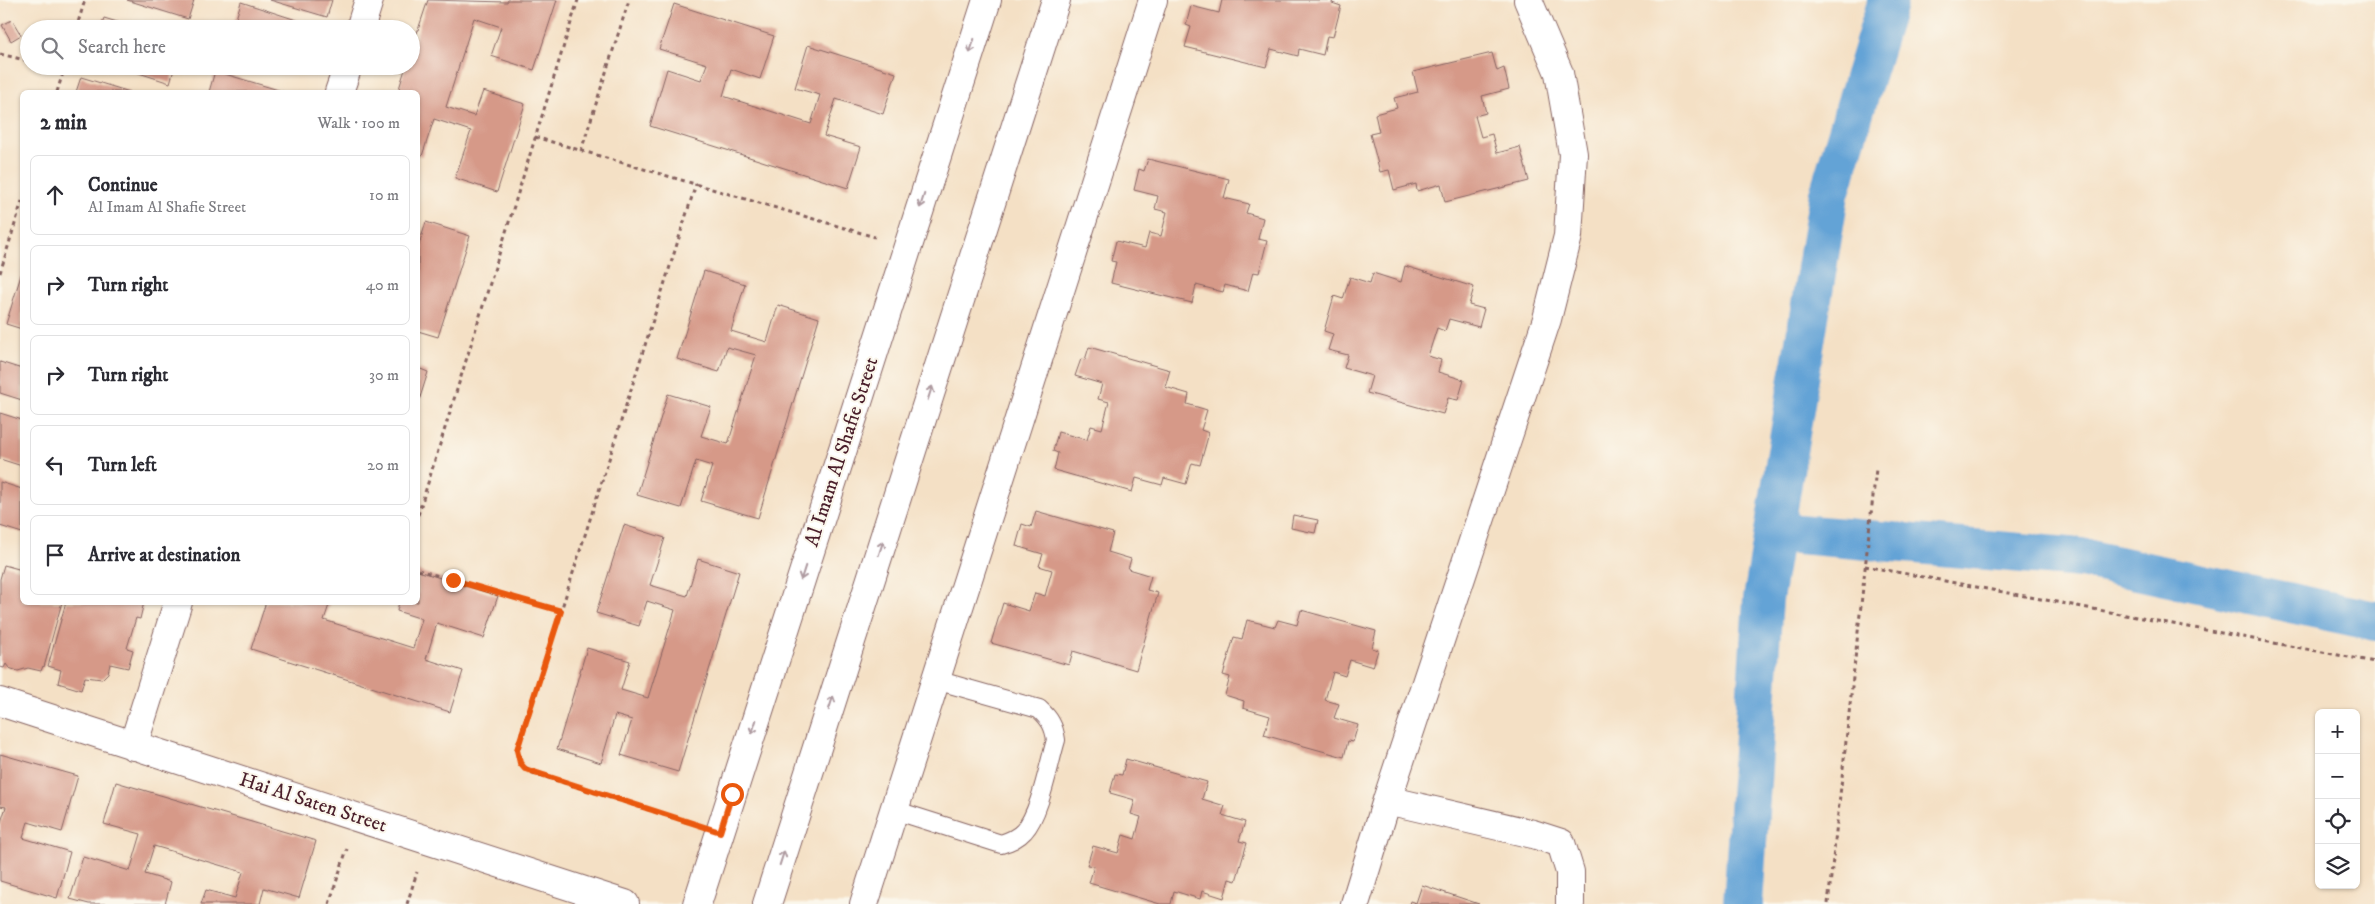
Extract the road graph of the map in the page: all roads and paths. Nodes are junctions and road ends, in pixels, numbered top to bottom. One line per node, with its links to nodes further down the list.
1 (85, 0): 9 (path)
2 (369, 0): 10 (street)
3 (578, 0): 17 (path)
4 (629, 0): 18 (path)
5 (987, 0): 21 (street, Al Imam Al Shafie Street, one-way to 21)
6 (1056, 0): 40 (street, one-way to 6)
7 (1153, 0): 30 (street)
8 (1528, 0): 33 (street)
9 (79, 20)
10 (363, 20)
11 (0, 54): 12 (path)
12 (20, 59)
13 (62, 75): 15 (path)
14 (345, 75): 16 (street)
15 (57, 90)
16 (340, 90)
17 (535, 137): 18 (path); 24 (path)
18 (581, 150): 19 (path)
19 (696, 184): 21 (path); 28 (path)
20 (20, 208): 22 (path)
21 (908, 246): 36 (street, Al Imam Al Shafie Street, one-way to 36)
22 (0, 273)
23 (1876, 470): 25 (path)
24 (420, 509)
25 (1865, 566): 29 (path); 44 (path)
26 (420, 571): 28 (path)
27 (177, 605): 32 (street)
28 (561, 611): 36 (path)
29 (2375, 662)
30 (936, 680): 34 (street); 34 (lane)
31 (0, 702): 32 (street, Hai Al Saten Street)
32 (132, 746): 35 (street, Hai Al Saten Street)
33 (1387, 800): 42 (street); 43 (street)
34 (894, 810): 41 (street)
35 (357, 818): 37 (path); 38 (street, Hai Al Saten Street)
36 (720, 832): 39 (street, Al Imam Al Shafie Street)
37 (329, 904)
38 (625, 904)
39 (697, 904)
40 (767, 904)
41 (864, 904)
42 (1355, 904)
43 (1570, 904)
44 (1828, 904)

